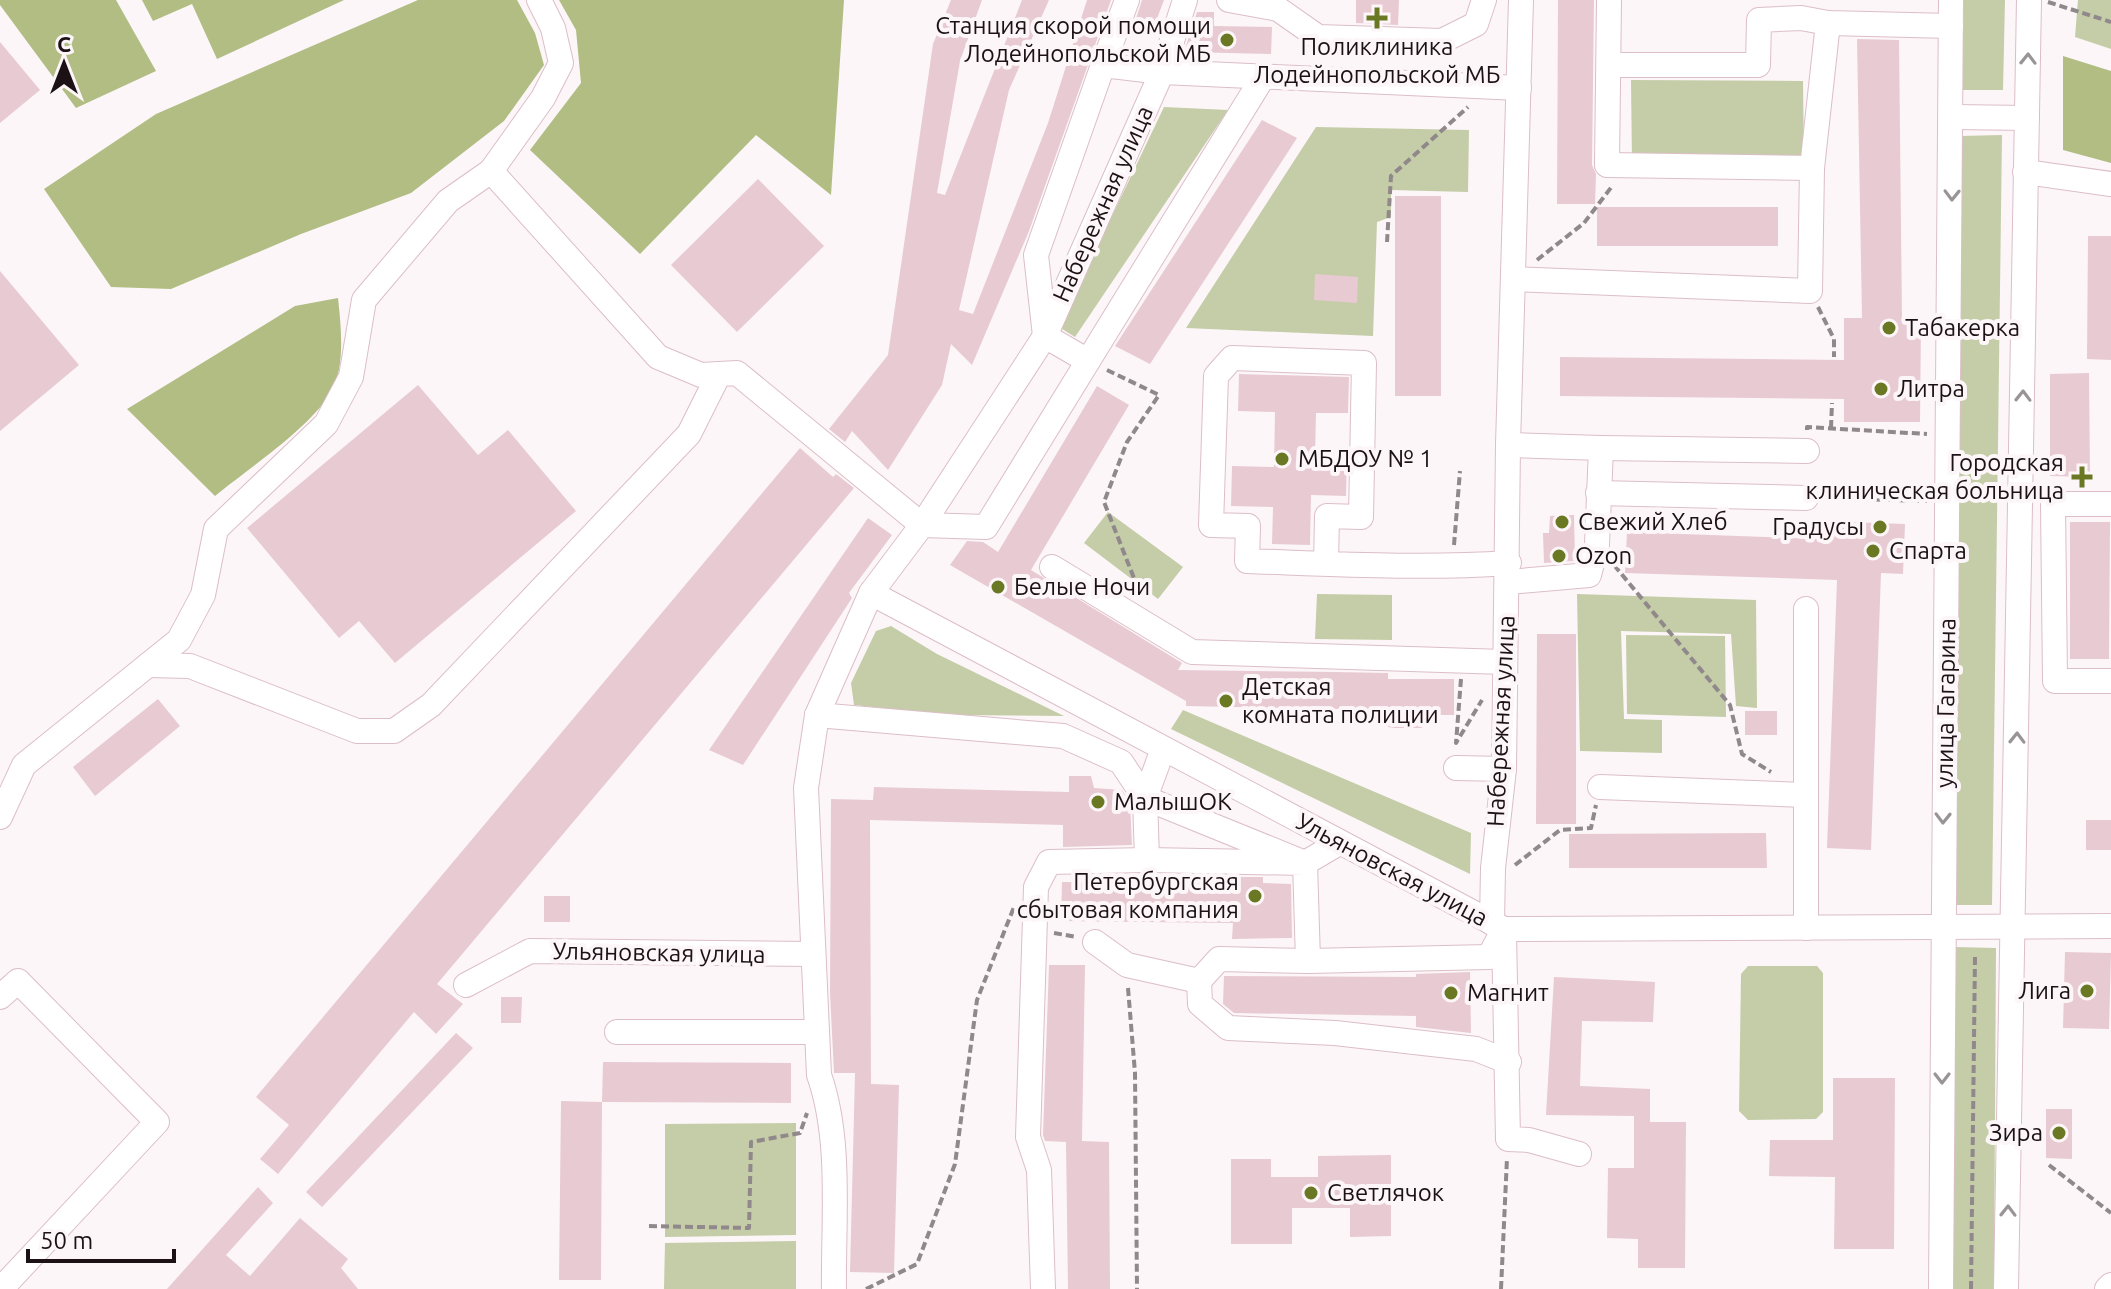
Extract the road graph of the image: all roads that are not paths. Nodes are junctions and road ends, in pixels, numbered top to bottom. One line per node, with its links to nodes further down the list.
1 (539, 0): 23 (street)
2 (1127, 0): 14 (street)
3 (1185, 0): 16 (street, Набережная улица)
4 (1229, 0): 13 (street)
5 (1484, 0): 13 (street)
6 (1521, 0): 19 (street, Набережная улица)
7 (1609, 0): 15 (street)
8 (1951, 0): 12 (street, улица Гагарина)
9 (2029, 0): 21 (street, one-way to 9)
10 (1800, 9): 11 (street); 15 (street)
11 (1828, 23): 12 (street); 22 (street)
12 (1951, 26): 20 (street, улица Гагарина)
13 (1318, 37): 18 (street)
14 (1103, 65): 16 (street); 27 (street)
15 (1609, 65): 22 (street)
16 (1162, 72): 17 (street); 27 (street, Набережная улица)
17 (1263, 77): 18 (street); 28 (street)
18 (1322, 81): 19 (street)
19 (1519, 88): 26 (street, Набережная улица)
20 (1953, 117): 21 (street); 59 (street, улица Гагарина, one-way to 59)
21 (2027, 118): 24 (street)
22 (1812, 168): 26 (street)
23 (491, 171): 29 (street); 43 (street)
24 (2025, 172): 25 (street); 60 (street, one-way to 24)
25 (2111, 184)
26 (1513, 279): 30 (street, Набережная улица)
27 (1045, 336): 28 (street); 36 (street, Набережная улица)
28 (1088, 361): 36 (street)
29 (719, 374): 36 (street); 43 (street)
30 (1508, 445): 31 (street); 39 (street, Набережная улица)
31 (1601, 448): 32 (street); 33 (street)
32 (1807, 451)
33 (1598, 493): 34 (street); 39 (street)
34 (1806, 498)
35 (2111, 504): 44 (street)
36 (922, 525): 40 (street, Набережная улица)
37 (1326, 564): 37 (street); 39 (street)
38 (1052, 567): 42 (street)
39 (1508, 573): 42 (street, Набережная улица)
40 (871, 593): 45 (street, Набережная улица); 46 (street, Ульяновская улица)
41 (1806, 609): 50 (street)
42 (1504, 662): 48 (street, Набережная улица)
43 (148, 665): 52 (street)
44 (2111, 681)
45 (817, 715): 51 (street); 62 (street, Набережная улица)
46 (1163, 749): 51 (street); 53 (street, Ульяновская улица)
47 (1456, 768): 48 (street)
48 (1504, 769): 56 (street, Набережная улица)
49 (1600, 787): 50 (street)
50 (1806, 795): 58 (street)
51 (1145, 798): 54 (street); 55 (street)
52 (0, 817)
53 (1339, 843): 55 (street); 56 (street, Ульяновская улица)
54 (1147, 860): 55 (street); 73 (street)
55 (1305, 863): 63 (street)
56 (1498, 926): 58 (street, Ульяновская улица); 63 (street); 69 (street, Набережная улица)
57 (2111, 926): 60 (street, Ульяновская улица)
58 (1806, 928): 59 (street, Ульяновская улица)
59 (1943, 928): 60 (street, Ульяновская улица); 74 (street, улица Гагарина, one-way to 74)
60 (2012, 928): 75 (street, one-way to 60)
61 (1095, 942): 64 (street)
62 (812, 954): 65 (street, Ульяновская улица); 68 (street, Набережная улица)
63 (1308, 961): 64 (street)
64 (1199, 981): 69 (street)
65 (466, 985)
66 (0, 997): 71 (street)
67 (617, 1032): 68 (street)
68 (816, 1032): 72 (street, Набережная улица)
69 (1509, 1062): 70 (street, Набережная улица)
70 (1579, 1154)
71 (1, 1289)
72 (834, 1289)
73 (1043, 1289)
74 (1941, 1289)
75 (2006, 1289)

